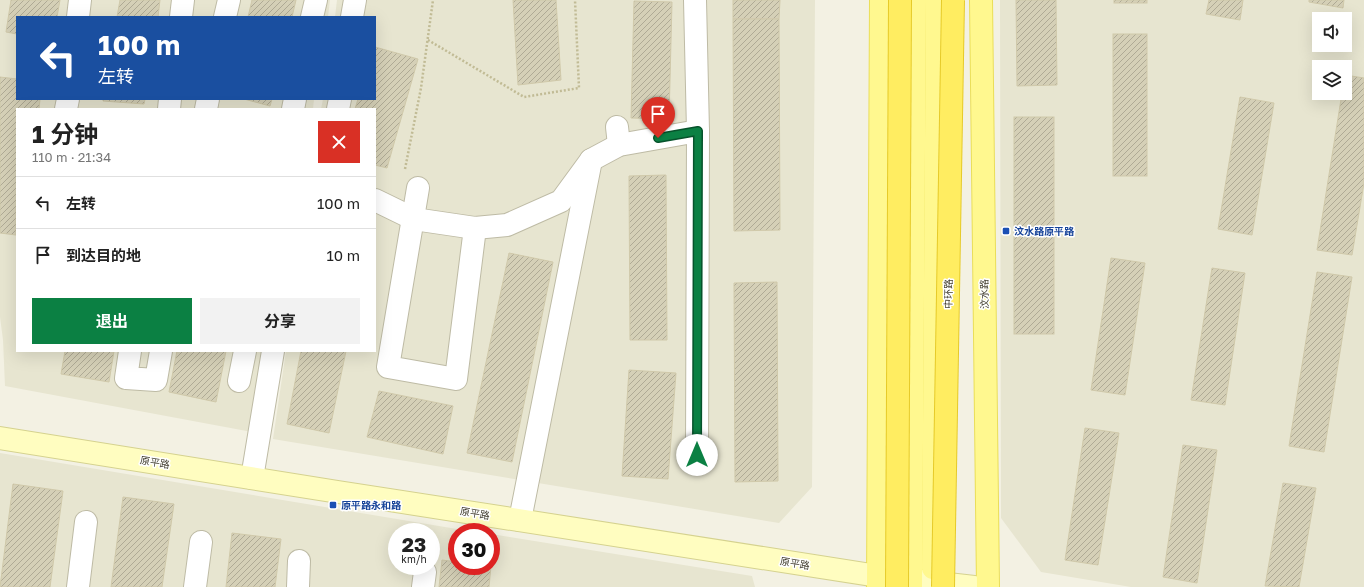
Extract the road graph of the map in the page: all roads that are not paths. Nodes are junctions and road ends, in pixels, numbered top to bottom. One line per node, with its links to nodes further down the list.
1 (80, 0): 13 (street)
2 (183, 0): 14 (street)
3 (229, 0): 15 (street)
4 (316, 0): 16 (street)
5 (355, 0): 17 (street)
6 (695, 0): 19 (street)
7 (900, 0): 38 (highway, bridge)
8 (915, 0): 18 (main road)
9 (937, 0): 39 (main road)
10 (953, 0): 39 (highway, 中环路, bridge)
11 (981, 0): 44 (main road, 汶水路)
12 (882, 8): 18 (main road); 37 (main road)
13 (78, 16)
14 (181, 16)
15 (225, 16)
16 (312, 16)
17 (352, 16)
18 (914, 92): 38 (main road)
19 (698, 131): 20 (street); 31 (street)
20 (591, 160): 24 (street); 33 (street)
21 (412, 180): 23 (street)
22 (376, 200): 23 (street)
23 (414, 219): 24 (street); 24 (street)
24 (476, 228)
25 (130, 352): 26 (street)
26 (161, 352)
27 (245, 352): 29 (street)
28 (273, 352): 32 (street)
29 (239, 381)
30 (0, 438): 32 (street, 原平路)
31 (697, 455)
32 (252, 478): 33 (street, 原平路)
33 (520, 520): 37 (street, 原平路)
34 (86, 522): 40 (street)
35 (201, 542): 41 (street)
36 (300, 561): 42 (street)
37 (878, 581): 38 (street, 原平路)
38 (906, 584): 39 (street, 原平路)
39 (936, 585): 43 (street, 原平路)
40 (78, 587)
41 (196, 587)
42 (298, 587)
43 (974, 587)
44 (988, 587)

